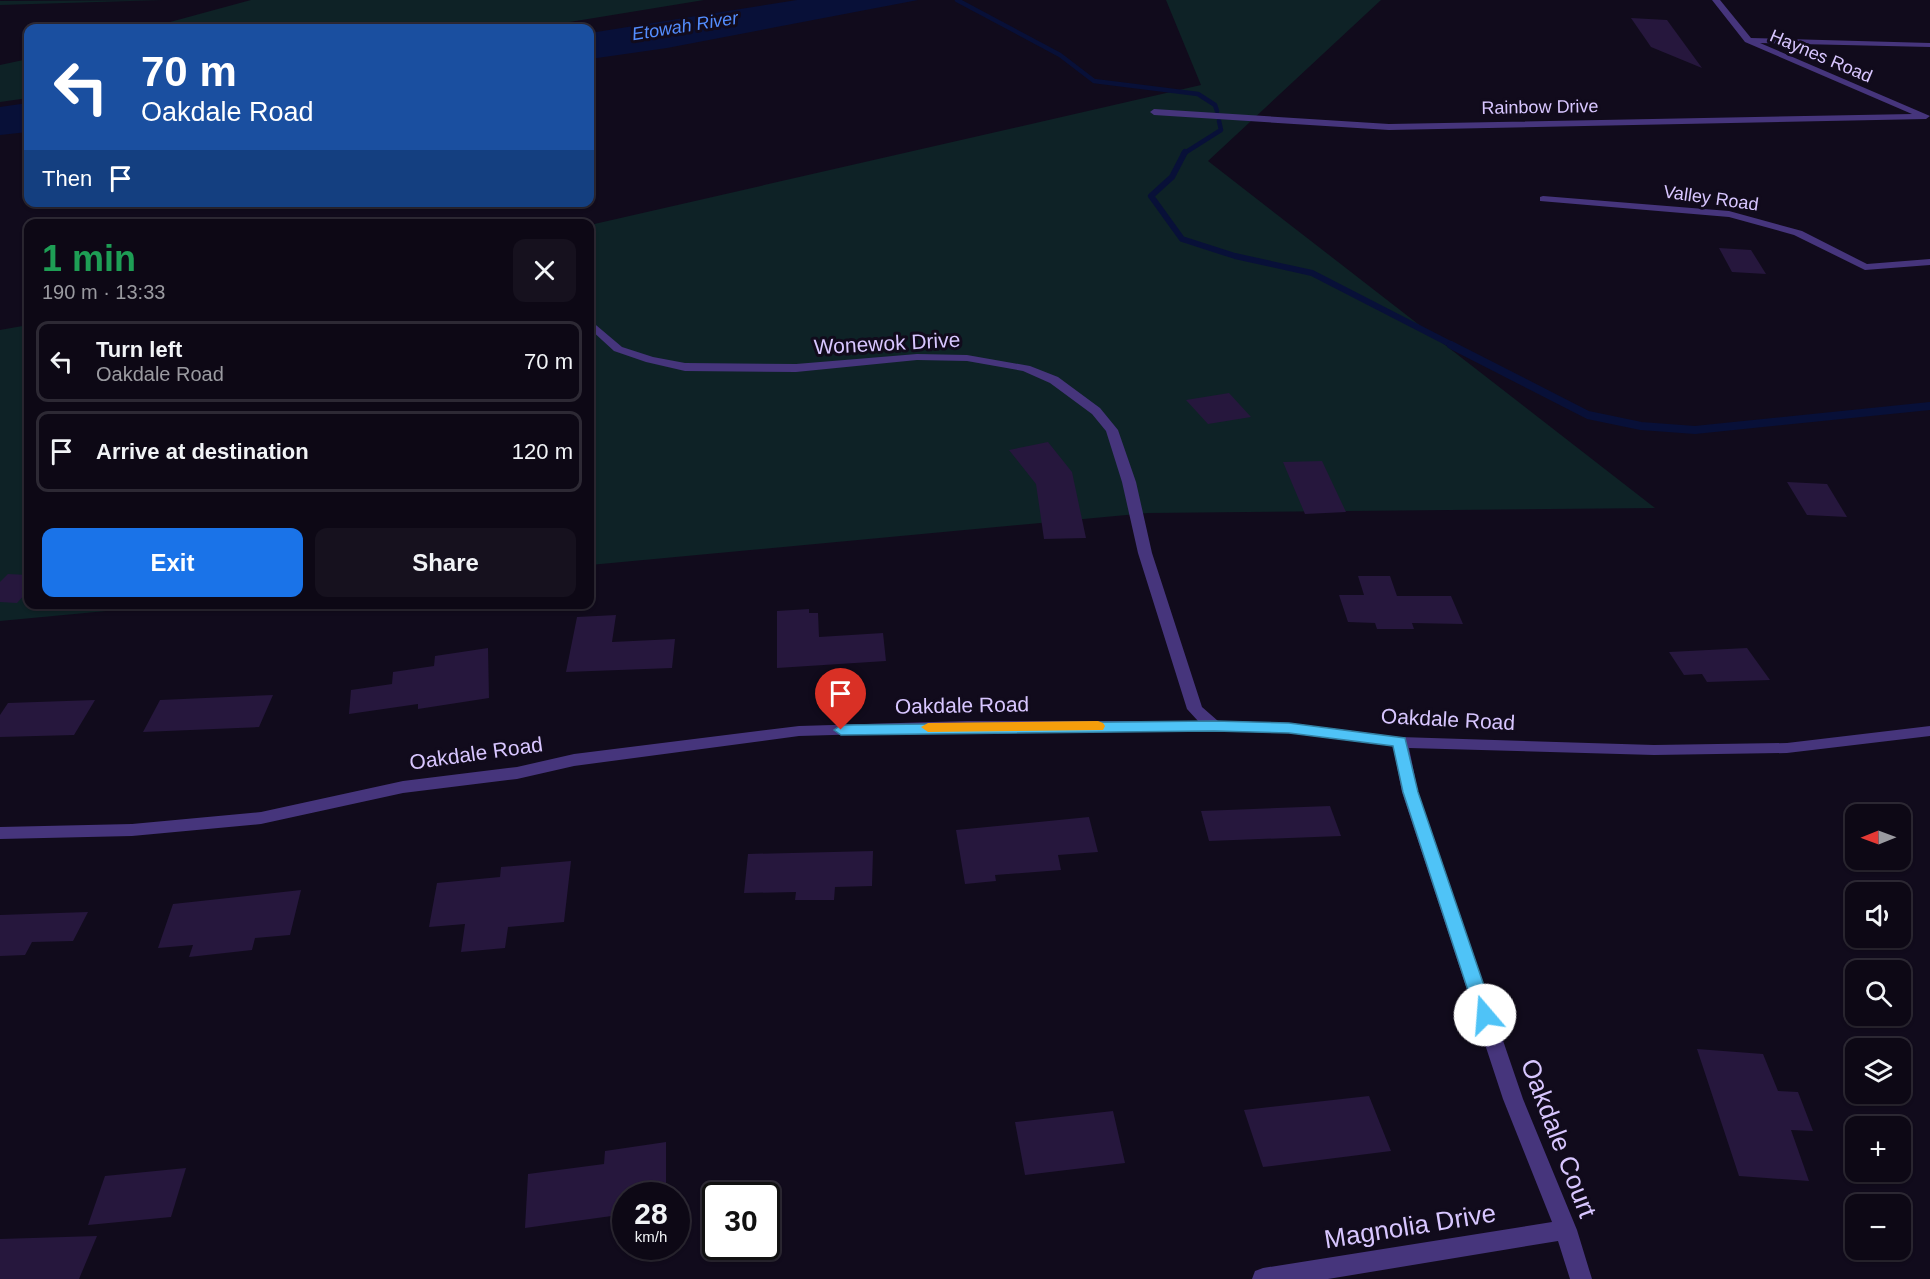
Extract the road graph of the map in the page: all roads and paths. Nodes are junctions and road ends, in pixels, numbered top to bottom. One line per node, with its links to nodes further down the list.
1 (1716, 0): 2 (street, Haynes Road)
2 (1748, 40): 3 (street); 5 (street, Haynes Road)
3 (1930, 45)
4 (1154, 112): 5 (street, Rainbow Drive)
5 (1928, 117)
6 (1543, 200): 7 (street, Valley Road)
7 (1930, 262)
8 (594, 326): 9 (street, Wonewok Drive)
9 (1214, 726): 11 (street, Oakdale Road); 12 (street, Oakdale Road)
10 (1930, 731): 11 (street, Oakdale Road)
11 (1400, 742): 13 (street, Oakdale Court)
12 (0, 833)
13 (1566, 1230): 14 (street, Magnolia Drive); 15 (street, Oakdale Court)
14 (1263, 1279)
15 (1581, 1279)

